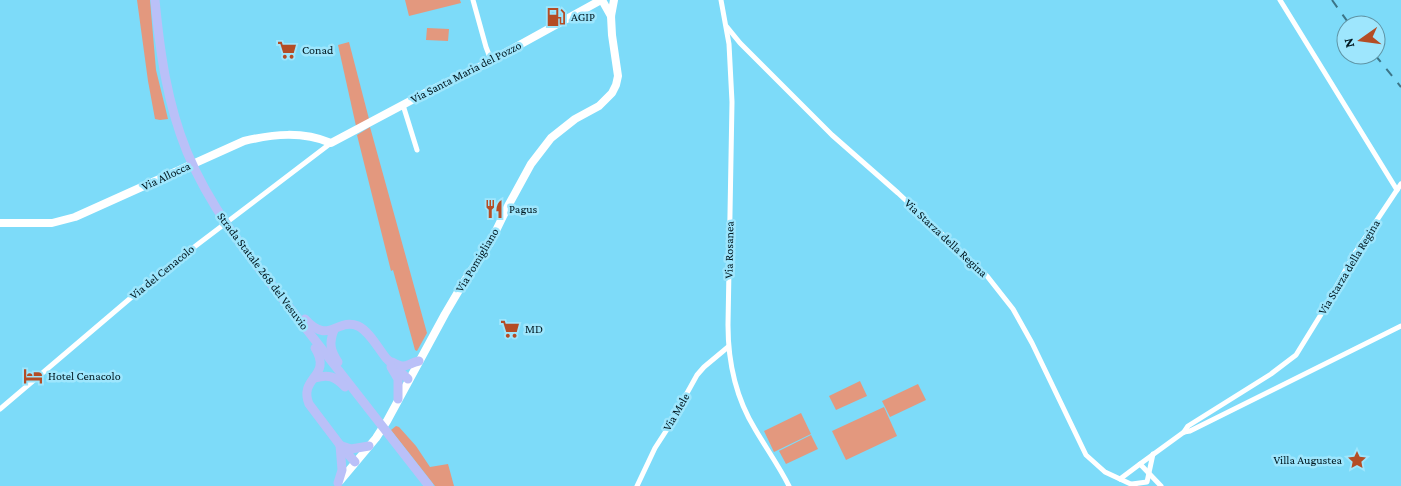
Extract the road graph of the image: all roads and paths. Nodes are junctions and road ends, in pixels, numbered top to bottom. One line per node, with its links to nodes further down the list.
1 (473, 0): 9 (street)
2 (602, 0): 7 (street, Via Pomigliano); 9 (street, Via Santa Maria del Pozzo)
3 (614, 0): 7 (street, Via Pomigliano)
4 (721, 0): 8 (street, Via Rosanea)
5 (1280, 0): 14 (street)
6 (156, 3): 16 (highway, Strada Statale 268 del Vesuvio)
7 (611, 16): 22 (street, Via Pomigliano)
8 (727, 27): 20 (street, Via Rosanea); 36 (street, Via Starza della Regina)
9 (491, 60): 10 (street, Via Santa Maria del Pozzo)
10 (403, 105): 11 (street, Via Santa Maria del Pozzo); 12 (street)
11 (331, 143): 15 (street, Via Allocca); 27 (street, Via del Cenacolo)
12 (417, 150)
13 (1401, 184): 14 (street, Via Starza della Regina)
14 (1397, 190): 29 (street, Via Starza della Regina)
15 (0, 222)
16 (283, 299): 17 (highway, Strada Statale 268 del Vesuvio); 19 (highway)
17 (295, 314): 23 (highway); 25 (highway, Strada Statale 268 del Vesuvio)
18 (1401, 326): 29 (street, Via Starza della Regina)
19 (334, 330): 21 (highway); 25 (highway)
20 (728, 347): 40 (street, Via Mele); 41 (street, Via Rosanea)
21 (388, 360): 22 (highway); 24 (highway); 26 (highway)
22 (418, 361): 24 (street, Via Pomigliano)
23 (314, 378): 28 (highway); 30 (highway)
24 (408, 379): 26 (street, Via Pomigliano)
25 (353, 388): 28 (highway)
26 (398, 399): 31 (street, Via Pomigliano)
27 (0, 409)
28 (369, 409): 39 (highway)
29 (1184, 432): 32 (street, Via Starza della Regina)
30 (340, 445): 31 (highway); 33 (highway); 37 (highway)
31 (369, 446): 33 (street, Via Pomigliano)
32 (1153, 453): 34 (street, Via Starza della Regina); 35 (street)
33 (355, 462): 37 (street, Via Pomigliano)
34 (1140, 464): 35 (street); 36 (street, Via Starza della Regina)
35 (1149, 473): 38 (street, Via Starza della Regina); 42 (street)
36 (1120, 479): 38 (street, Via Starza della Regina)
37 (337, 485)
38 (1133, 485)
39 (429, 486)
40 (637, 486)
41 (790, 486)
42 (1161, 486)

